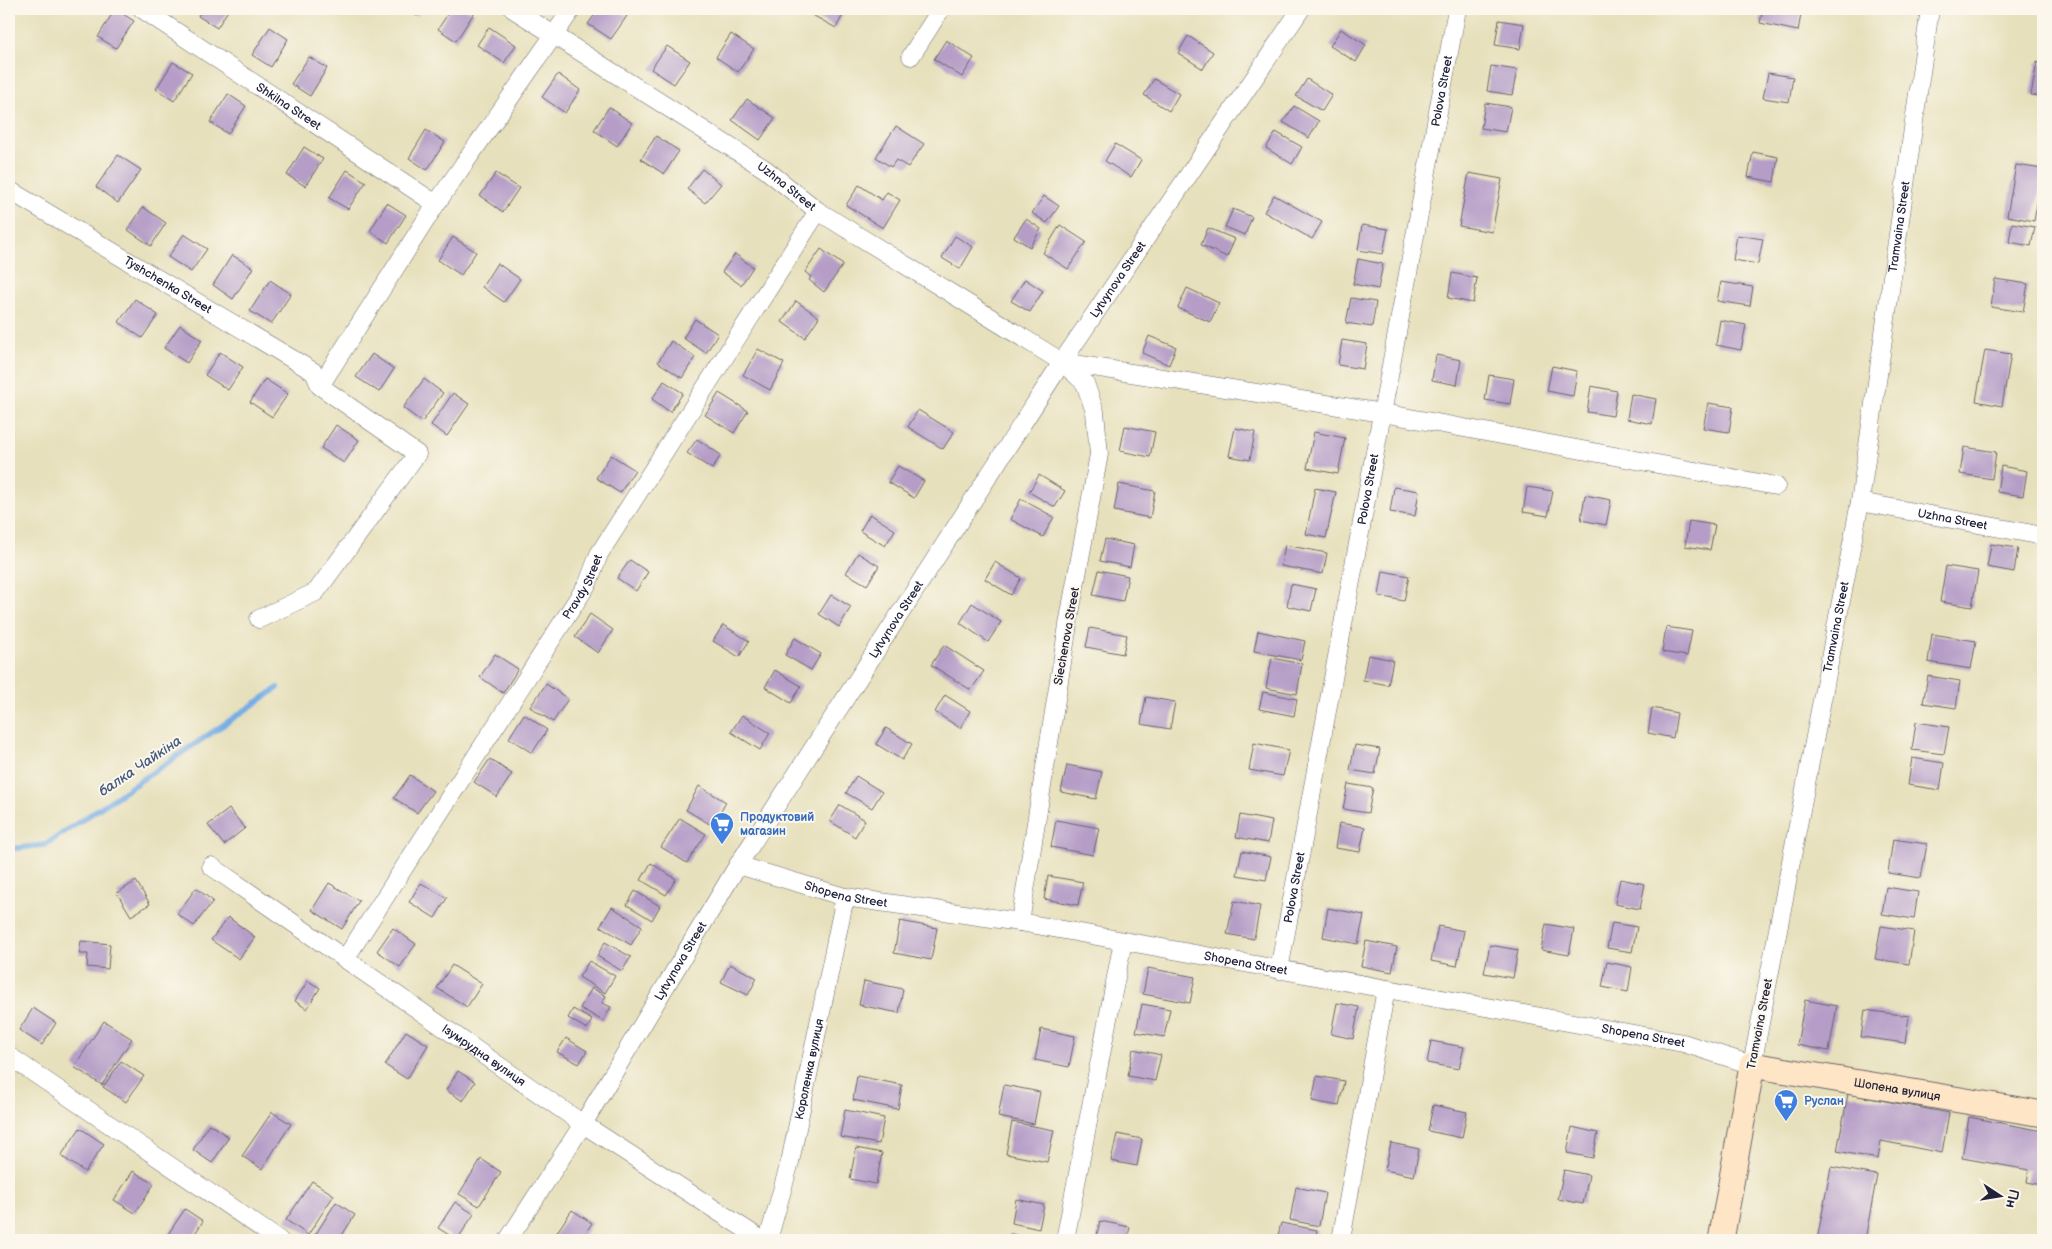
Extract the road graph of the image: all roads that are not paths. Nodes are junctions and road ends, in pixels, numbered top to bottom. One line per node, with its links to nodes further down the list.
1 (513, 9): 8 (street, Uzhna Street)
2 (572, 9): 8 (street)
3 (942, 9): 9 (street)
4 (1301, 9): 13 (street, Lytvynova Street)
5 (1457, 9): 15 (street, Polova Street)
6 (1930, 9): 17 (street, Tramvaina Street)
7 (152, 12): 11 (street, Shkilna Street)
8 (554, 36): 11 (street); 12 (street, Uzhna Street)
9 (911, 56)
10 (9, 190): 14 (street, Tyshchenka Street)
11 (436, 204): 14 (street)
12 (818, 211): 13 (street, Uzhna Street); 25 (street, Pravdy Street)
13 (1062, 362): 15 (street); 20 (street, Lytvynova Street); 23 (street, Siechenova Street)
14 (320, 386): 19 (street, Tyshchenka Street)
15 (1384, 413): 16 (street); 26 (street, Polova Street)
16 (1776, 486)
17 (1860, 502): 18 (street, Uzhna Street); 29 (street, Tramvaina Street)
18 (2043, 536)
19 (259, 619)
20 (738, 865): 22 (street, Shopena Street); 31 (street, Lytvynova Street)
21 (211, 866): 25 (street, Ізумрудна вулиця)
22 (845, 897): 23 (street, Shopena Street); 35 (street, Короленка вулиця)
23 (1020, 922): 24 (street, Shopena Street)
24 (1123, 942): 26 (street, Shopena Street); 36 (street)
25 (345, 960): 31 (street, Ізумрудна вулиця)
26 (1279, 970): 27 (street, Shopena Street)
27 (1386, 989): 29 (street, Shopena Street); 37 (street)
28 (9, 1056): 32 (street)
29 (1752, 1065): 30 (street, Шопена вулиця); 38 (street, Tramvaina Street)
30 (2043, 1114)
31 (583, 1124): 33 (street, Lytvynova Street); 34 (street, Ізумрудна вулиця)
32 (279, 1240)
33 (508, 1240)
34 (762, 1240)
35 (768, 1240)
36 (1066, 1240)
37 (1342, 1240)
38 (1721, 1240)

